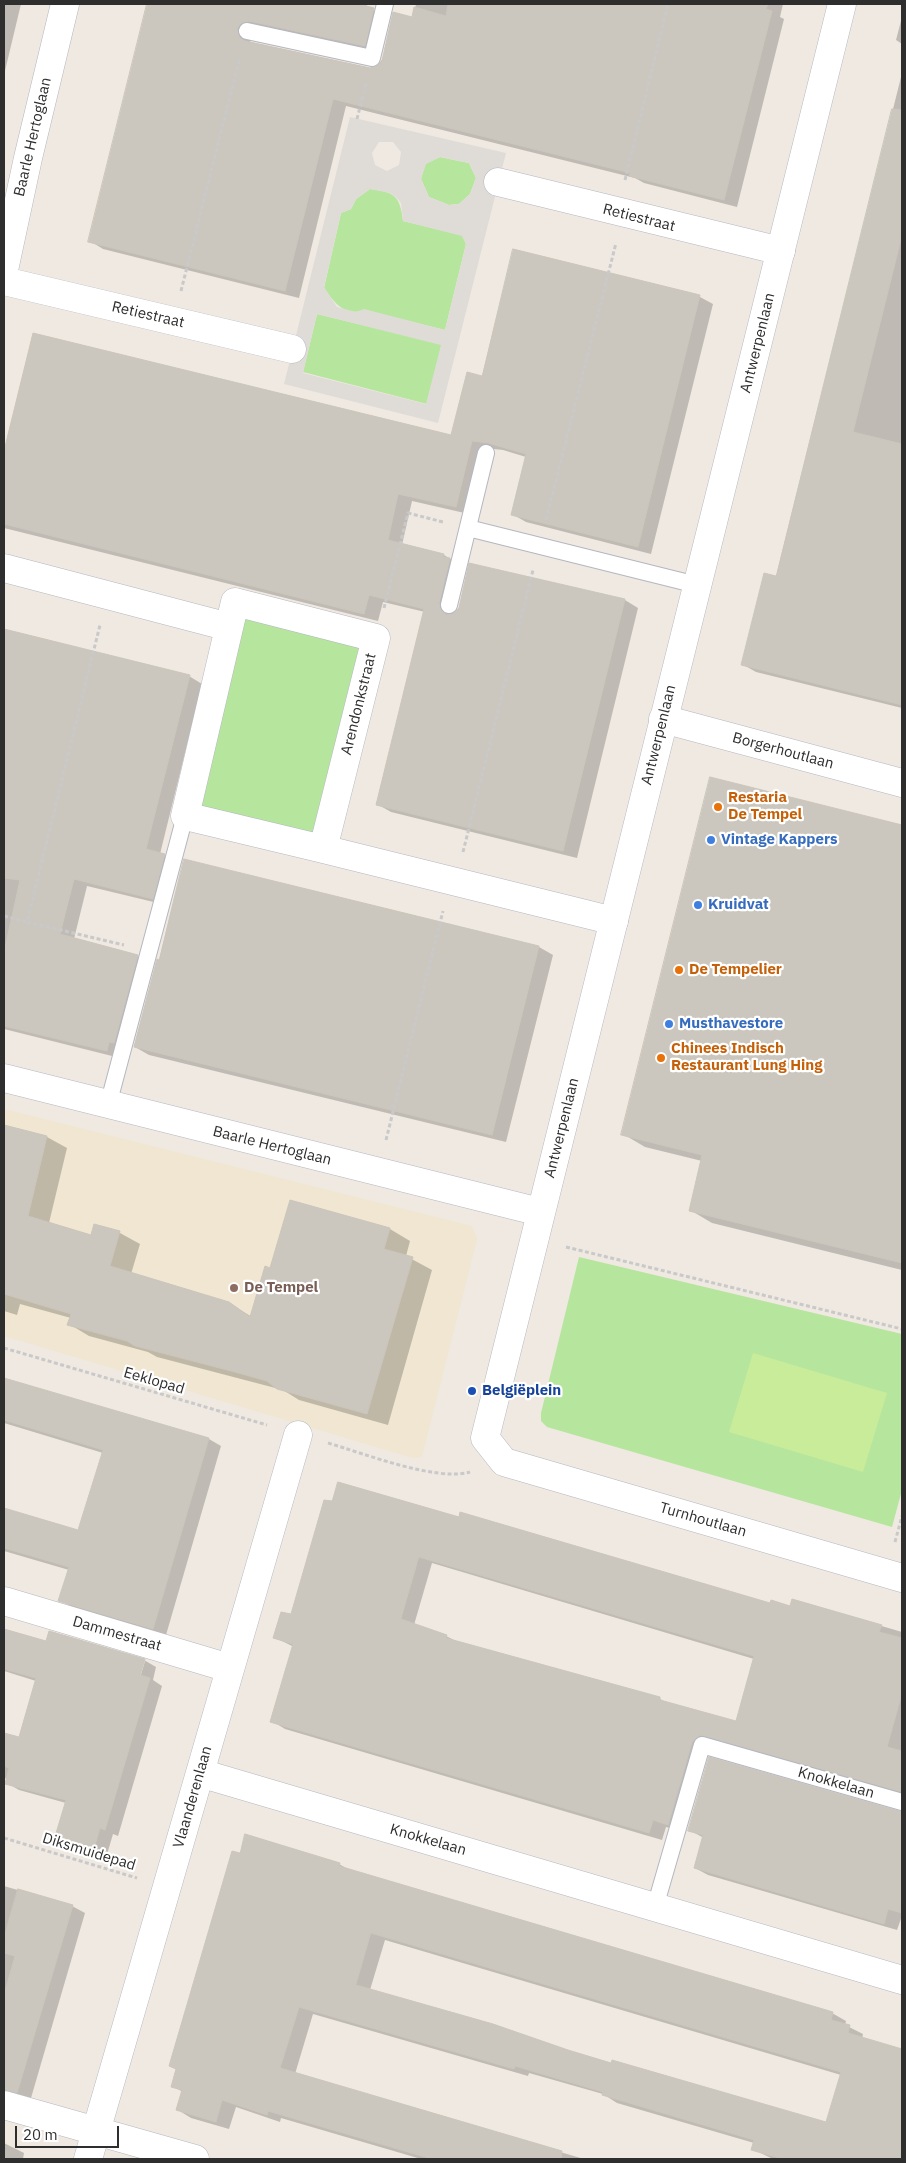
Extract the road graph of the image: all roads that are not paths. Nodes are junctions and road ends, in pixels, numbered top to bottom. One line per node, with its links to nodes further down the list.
1 (65, 4): 7 (street, Baarle Hertoglaan)
2 (386, 4): 4 (lane)
3 (842, 4): 6 (street, Antwerpenlaan)
4 (247, 31)
5 (498, 182): 6 (street, Retiestraat)
6 (780, 251): 13 (street, Antwerpenlaan)
7 (4, 270)
8 (4, 281): 9 (street, Retiestraat)
9 (292, 350)
10 (486, 454): 11 (lane)
11 (468, 528): 13 (lane); 14 (lane)
12 (4, 568): 15 (street)
13 (697, 585): 16 (street, Antwerpenlaan)
14 (449, 605)
15 (229, 627): 18 (street, Arendonkstraat); 19 (street, Arendonkstraat)
16 (664, 719): 17 (street, Borgerhoutlaan); 20 (street, Antwerpenlaan)
17 (902, 783)
18 (185, 816): 19 (street); 22 (lane)
19 (323, 849): 20 (street)
20 (614, 921): 23 (street, Antwerpenlaan)
21 (4, 1078): 22 (street, Baarle Hertoglaan)
22 (108, 1105): 23 (street, Baarle Hertoglaan)
23 (540, 1212): 25 (street, Antwerpenlaan)
24 (298, 1435): 28 (street, Vlaanderenlaan)
25 (504, 1462): 26 (street, Turnhoutlaan)
26 (902, 1578)
27 (4, 1601): 28 (street, Dammestraat)
28 (229, 1668): 29 (street, Vlaanderenlaan)
29 (200, 1772): 31 (street, Knokkelaan); 34 (street, Vlaanderenlaan)
30 (902, 1802): 31 (lane, Knokkelaan)
31 (655, 1907): 32 (street, Knokkelaan)
32 (902, 1980)
33 (4, 2105): 34 (street)
34 (96, 2130): 35 (street, Vlaanderenlaan); 36 (street)
35 (88, 2159)
36 (195, 2159)

